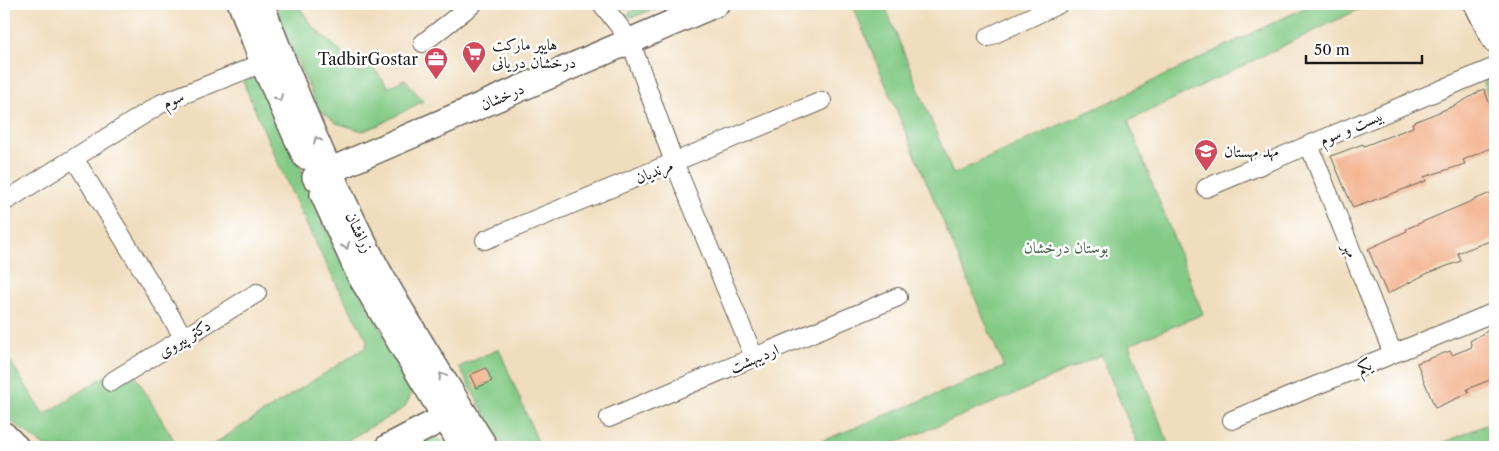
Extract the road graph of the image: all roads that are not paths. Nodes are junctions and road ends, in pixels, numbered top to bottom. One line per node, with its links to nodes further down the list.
1 (241, 4): 12 (street, زرافشان)
2 (261, 4): 12 (street, زرافشان)
3 (473, 4): 11 (street)
4 (602, 4): 9 (street)
5 (716, 4): 9 (street, درخشان)
6 (1059, 4): 8 (street)
7 (1477, 4): 10 (street)
8 (988, 37)
9 (630, 40): 17 (street); 18 (street, درخشان)
10 (1495, 40)
11 (423, 43)
12 (272, 59): 16 (street, سوم); 18 (street, زرافشان)
13 (1495, 66): 15 (street, بیست و سوم)
14 (822, 101): 17 (street, مرنديان)
15 (1309, 145): 19 (street, بیست و سوم); 26 (street, مهر)
16 (74, 158): 20 (street, سوم); 25 (street)
17 (674, 162): 21 (street, مرنديان); 27 (street)
18 (323, 174): 29 (street, زرافشان)
19 (1206, 188)
20 (4, 202)
21 (485, 240)
22 (257, 293): 25 (street, دکتر پیروی)
23 (898, 297): 27 (street, اردیبهشت)
24 (1495, 312): 26 (street, یکم)
25 (184, 338): 28 (street, دکتر پیروی)
26 (1393, 354): 31 (street, یکم)
27 (754, 357): 30 (street, اردیبهشت)
28 (111, 382)
29 (453, 413): 34 (street); 35 (street, زرافشان); 36 (street, زرافشان)
30 (609, 418)
31 (1232, 420)
32 (4, 435): 33 (street)
33 (16, 447)
34 (388, 447)
35 (463, 447)
36 (485, 447)

